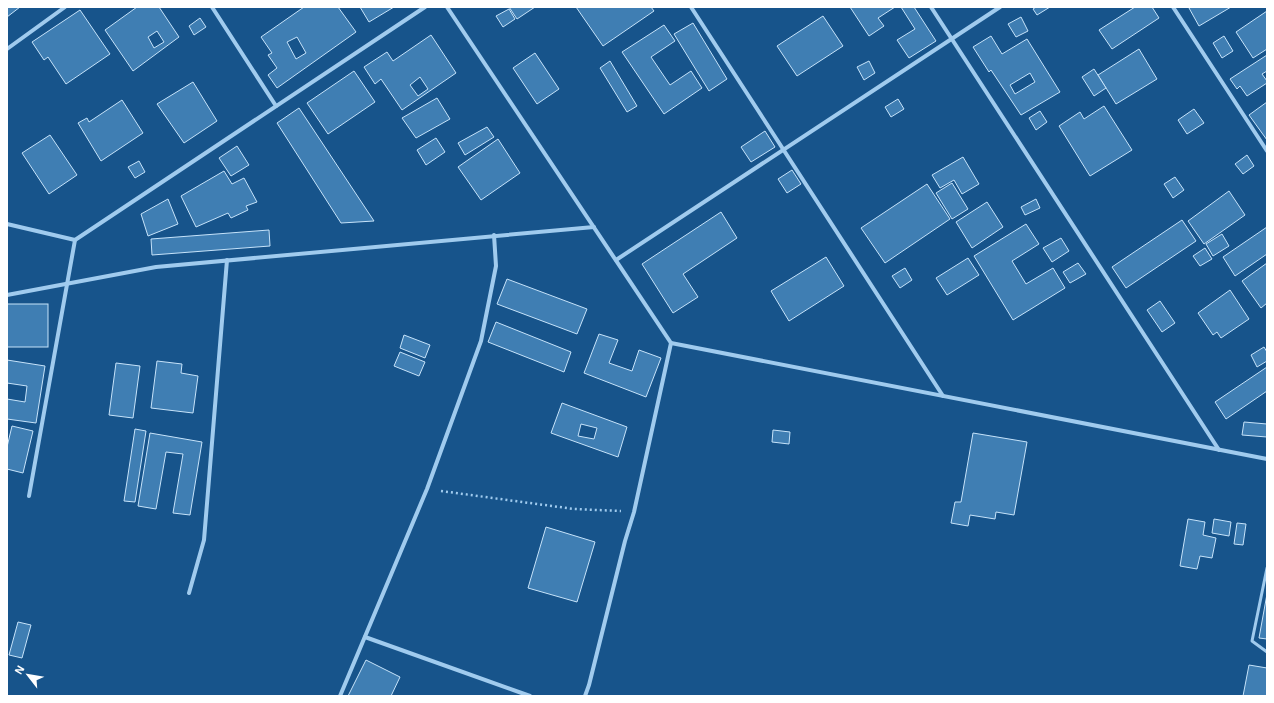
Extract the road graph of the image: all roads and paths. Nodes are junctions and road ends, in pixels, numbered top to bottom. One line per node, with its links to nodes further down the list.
1 (65, 7): 10 (street)
2 (212, 7): 11 (street)
3 (425, 7): 11 (street)
4 (448, 7): 15 (street)
5 (691, 7): 12 (street)
6 (931, 7): 9 (street)
7 (1000, 7): 9 (street)
8 (1173, 7): 13 (street)
9 (952, 39): 12 (street); 24 (street)
10 (7, 49)
11 (276, 106): 17 (street)
12 (784, 149): 19 (street); 23 (street)
13 (1267, 151)
14 (7, 224): 17 (street)
15 (594, 227): 16 (street); 19 (street)
16 (494, 235): 18 (street); 26 (street)
17 (75, 240): 20 (street)
18 (227, 260): 20 (street); 30 (street)
19 (616, 260): 22 (street)
20 (67, 283): 21 (street); 27 (street)
21 (7, 295)
22 (671, 343): 23 (street); 28 (street)
23 (944, 396): 24 (street)
24 (1219, 450): 25 (street)
25 (1267, 459)
26 (427, 489): 28 (path); 31 (street)
27 (29, 496)
28 (634, 512): 35 (street)
29 (1267, 568): 32 (lane)
30 (189, 593)
31 (365, 637): 33 (street); 34 (street)
32 (1267, 652)
33 (340, 696)
34 (530, 696)
35 (585, 696)

